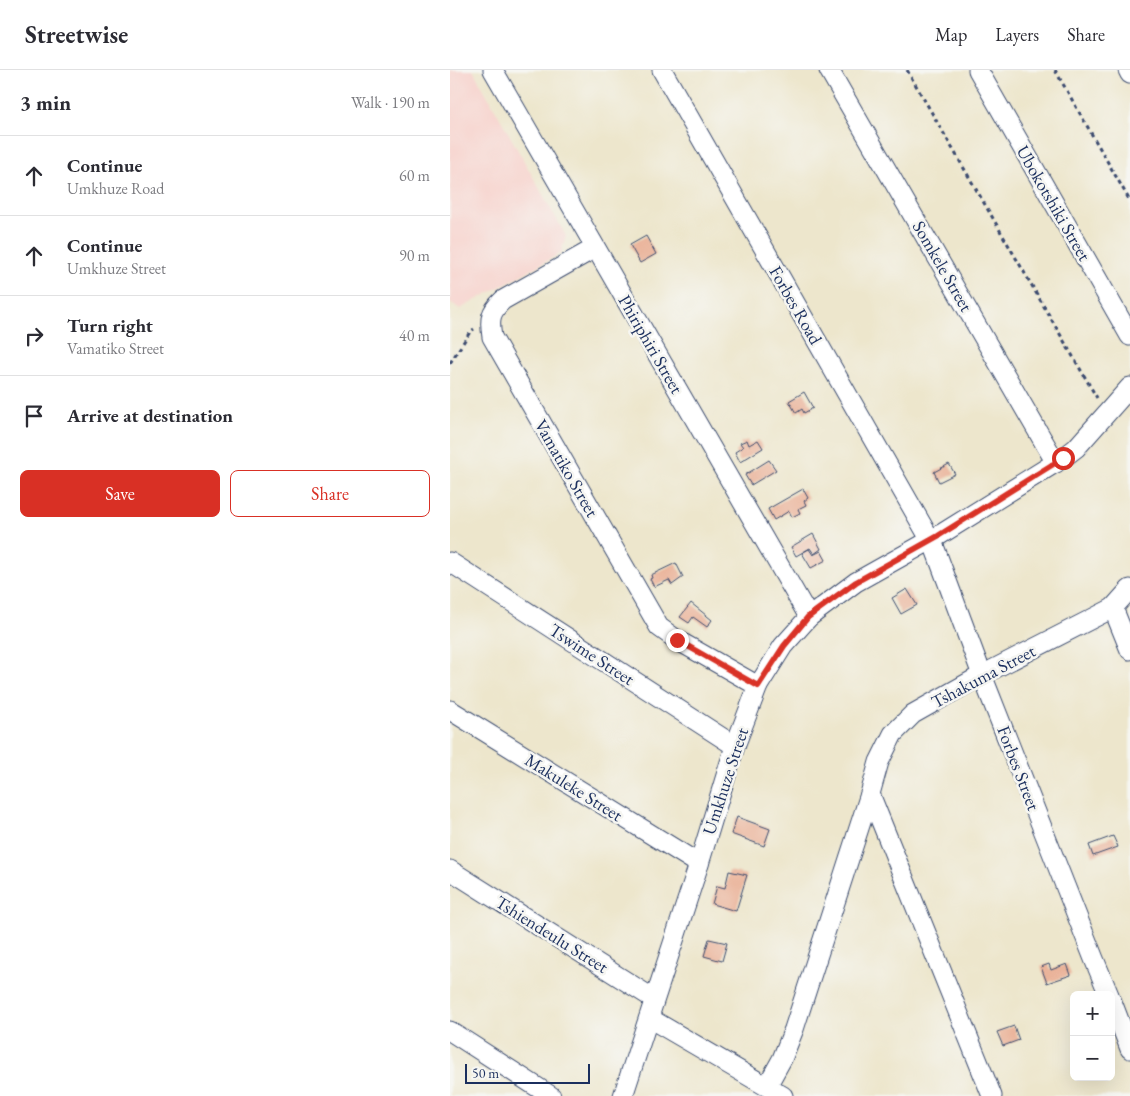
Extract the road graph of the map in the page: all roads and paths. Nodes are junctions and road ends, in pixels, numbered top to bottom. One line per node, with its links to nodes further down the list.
1 (493, 70): 10 (street, Phiriphiri Street)
2 (662, 70): 17 (street, Forbes Road)
3 (829, 70): 16 (street, Somkele Street)
4 (907, 70): 15 (path)
5 (978, 70): 12 (street, Ubokotshiki Street)
6 (1055, 70): 9 (path)
7 (1128, 70): 8 (street)
8 (1130, 74)
9 (1130, 201)
10 (596, 248): 11 (street); 21 (street, Phiriphiri Street)
11 (490, 317): 13 (path); 24 (street, Vamatiko Street)
12 (1130, 336)
13 (450, 363)
14 (1130, 387): 15 (street, Umkhuze Street)
15 (1106, 414): 16 (street, Umkhuze Street)
16 (1056, 464): 17 (street, Umkhuze Street)
17 (930, 540): 21 (street, Umkhuze Street); 23 (street, Forbes Street)
18 (450, 562): 26 (street, Tswime Street)
19 (1130, 589): 20 (street, Tshakuma Street)
20 (1112, 608): 22 (street); 23 (street, Tshakuma Street)
21 (808, 617): 24 (street, Umkhuze Street)
22 (1130, 650)
23 (982, 675): 27 (street, Tshakuma Street); 31 (street, Forbes Street)
24 (758, 686): 26 (street, Umkhuze Street)
25 (450, 710): 28 (street, Makuleke Street)
26 (734, 746): 28 (street, Umkhuze Street)
27 (870, 794): 35 (street, Tshakuma Street); 39 (street)
28 (699, 864): 30 (street, Umkhuze Street)
29 (450, 870): 30 (street, Tshiendeulu Street)
30 (654, 999): 32 (street, Umkhuze Street)
31 (1117, 1004): 34 (street, Forbes Street)
32 (649, 1018): 35 (street); 37 (street, Umkhuze Street)
33 (450, 1031): 36 (street)
34 (1130, 1048)
35 (767, 1086): 38 (street)
36 (551, 1096)
37 (623, 1096)
38 (783, 1096)
39 (992, 1096)

